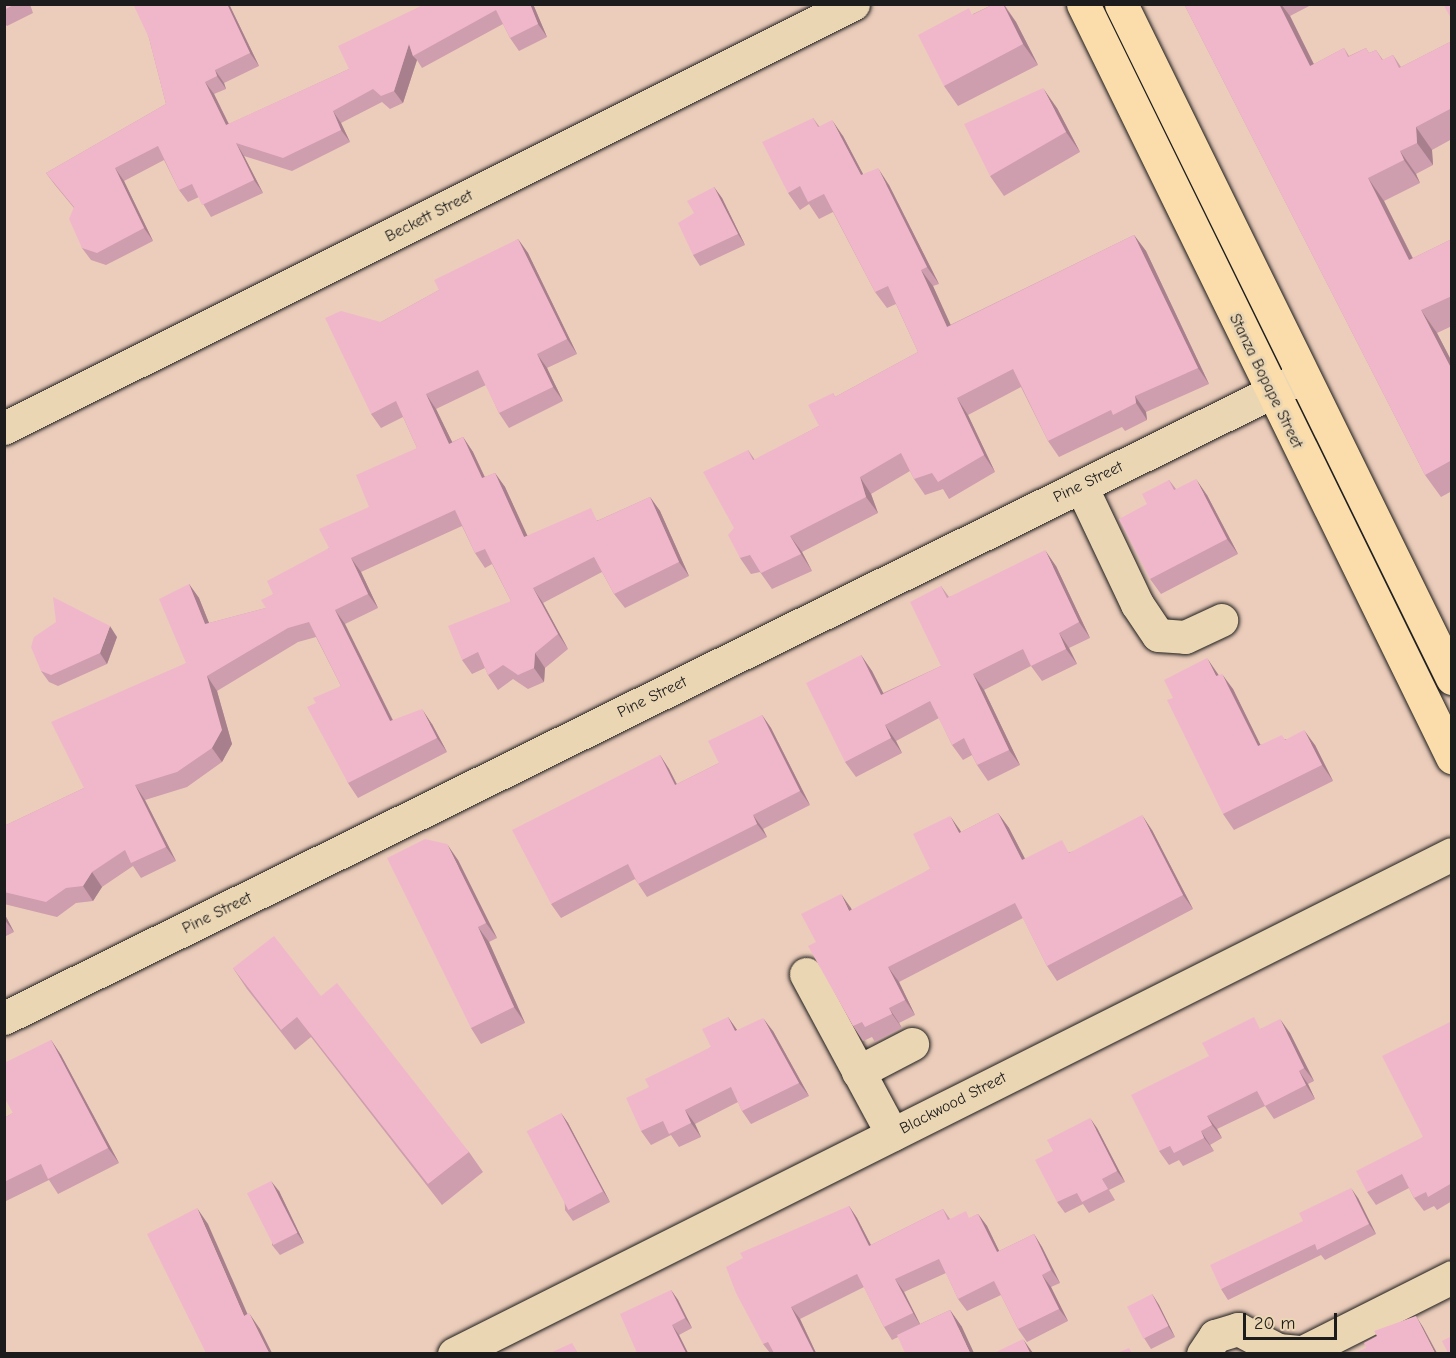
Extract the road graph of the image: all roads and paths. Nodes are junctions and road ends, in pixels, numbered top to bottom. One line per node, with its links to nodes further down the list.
1 (853, 4): 6 (street, Beckett Street)
2 (1083, 4): 5 (main road, Stanza Bopape Street)
3 (1120, 4): 4 (main road, Stanza Bopape Street)
4 (1300, 378): 5 (street, Pine Street); 9 (main road, Stanza Bopape Street)
5 (1270, 392): 7 (street, Pine Street); 10 (main road, Stanza Bopape Street)
6 (4, 428)
7 (1081, 486): 8 (street); 13 (street, Pine Street)
8 (1221, 620)
9 (1452, 678)
10 (1452, 757)
11 (1452, 854): 16 (street, Blackwood Street)
12 (806, 974): 15 (street)
13 (4, 1017)
14 (912, 1044): 15 (street)
15 (858, 1071): 16 (street)
16 (892, 1134): 19 (street, Blackwood Street)
17 (1452, 1277): 18 (street)
18 (1327, 1347): 20 (street)
19 (454, 1353)
20 (1203, 1353)

